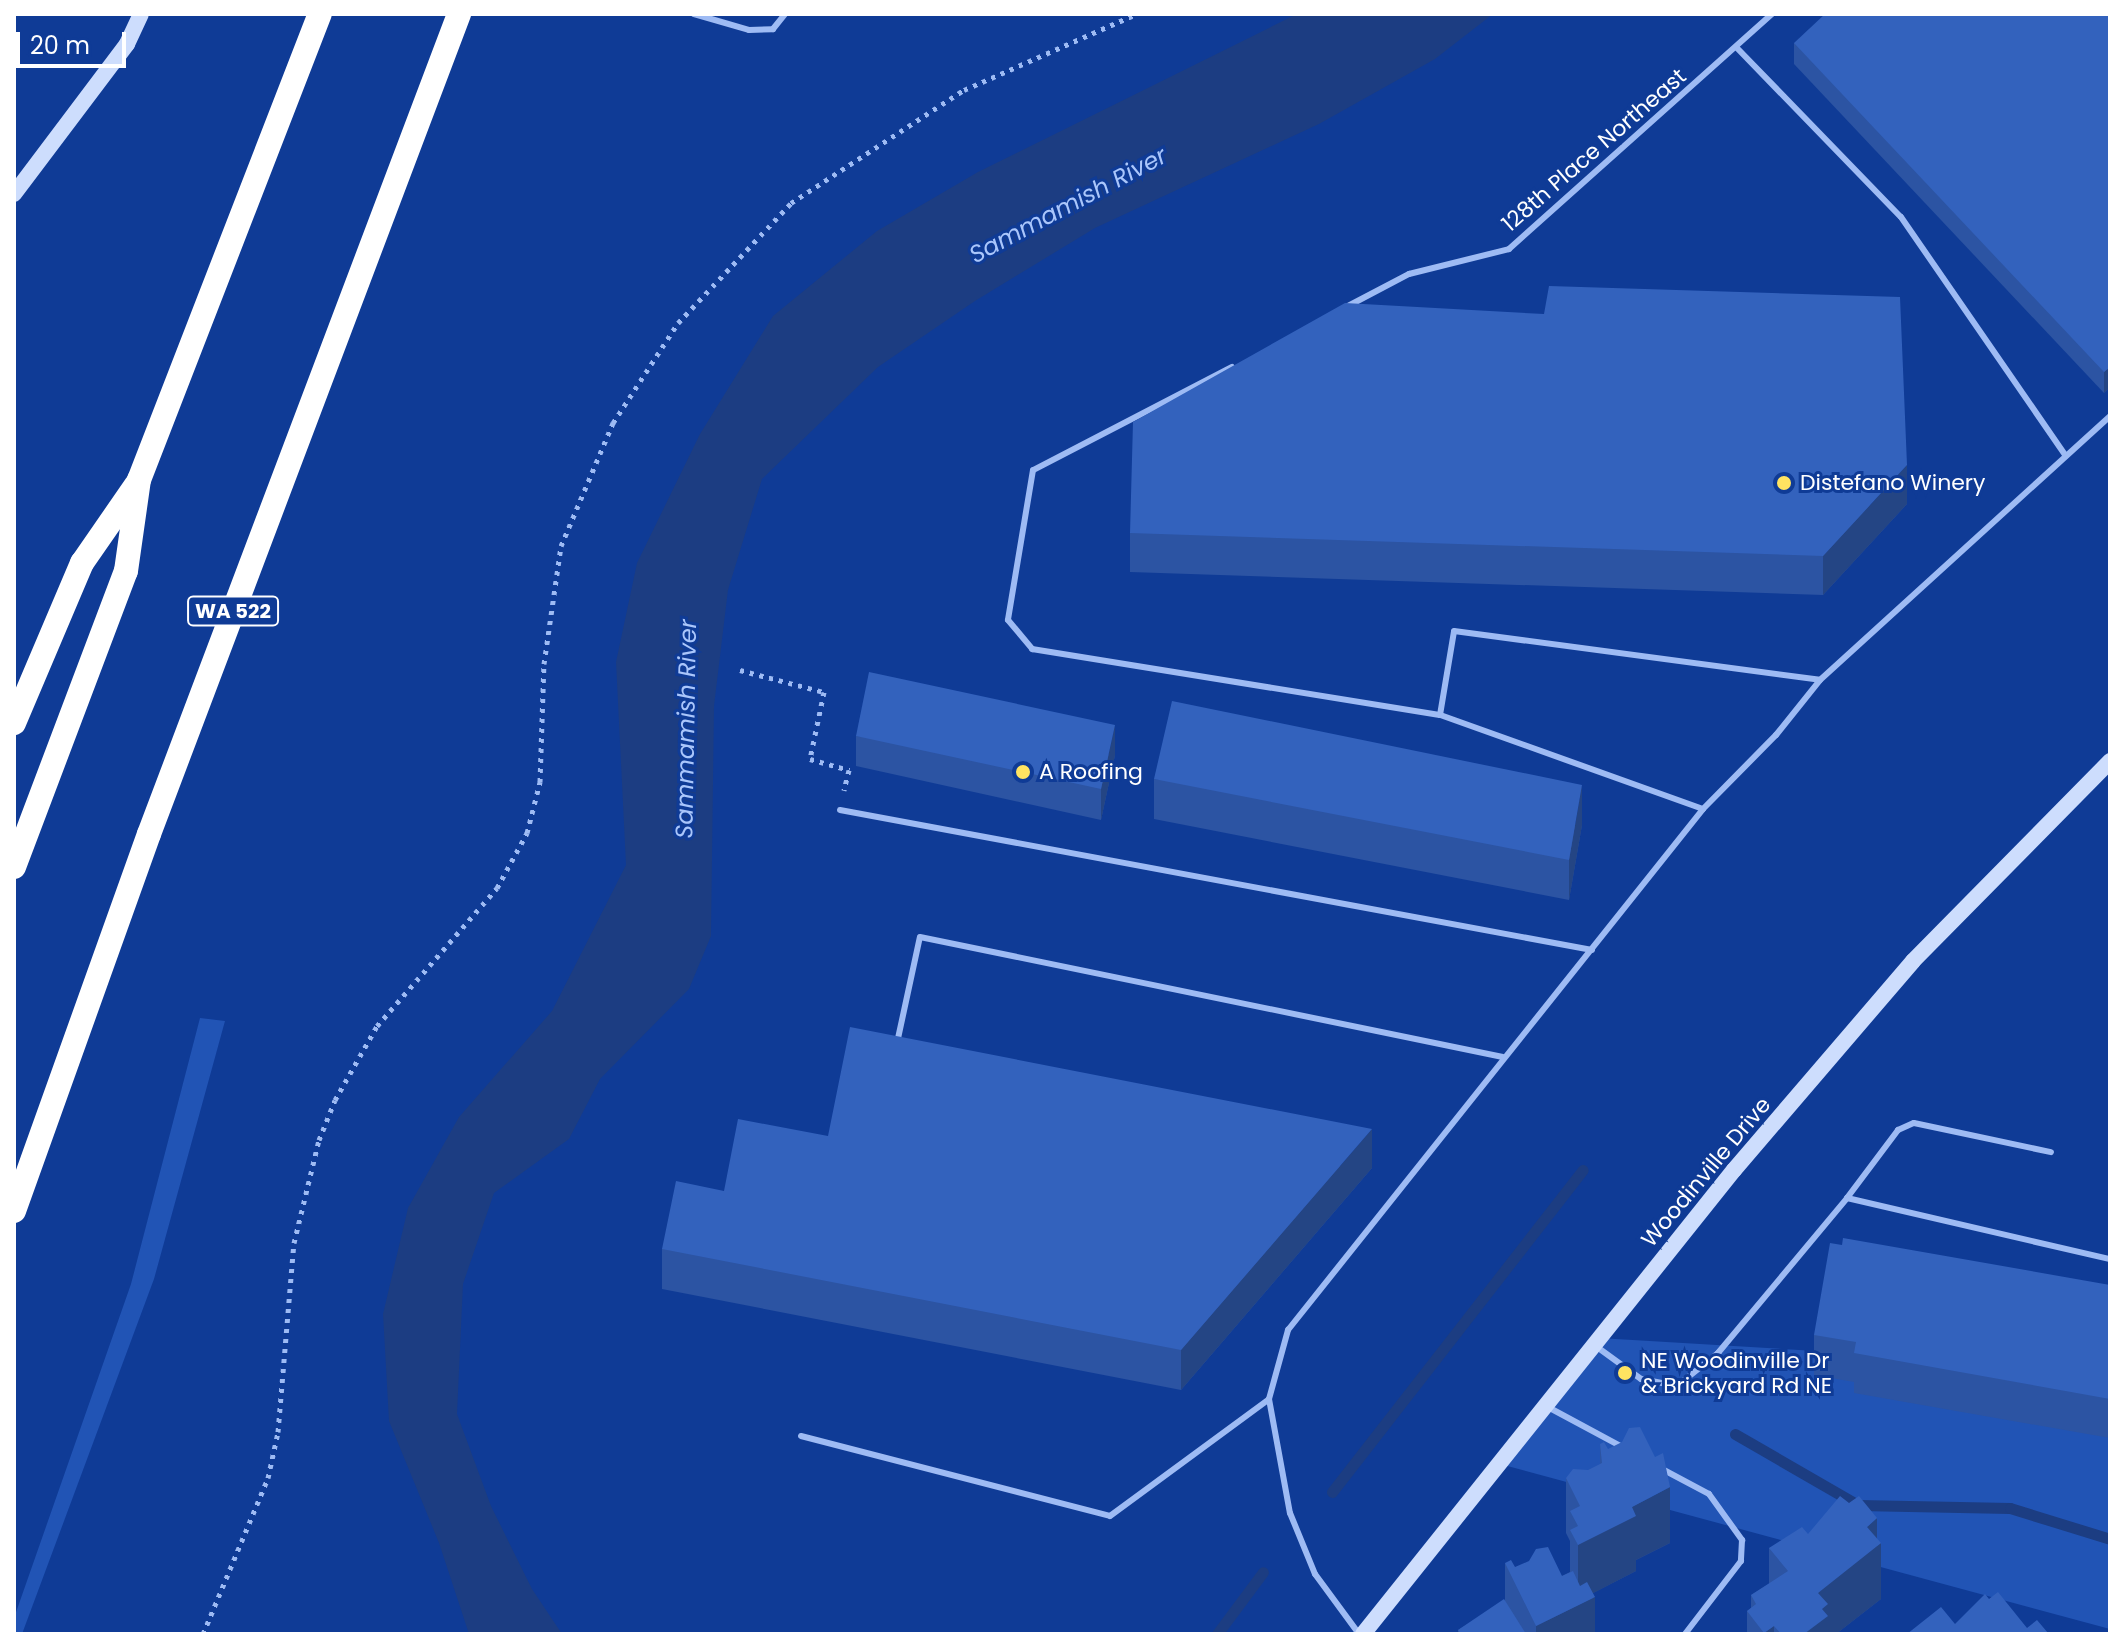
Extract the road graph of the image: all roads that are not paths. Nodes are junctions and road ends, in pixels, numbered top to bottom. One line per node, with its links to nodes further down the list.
1 (141, 14): 8 (main road)
2 (320, 14): 13 (highway)
3 (459, 14): 26 (highway, WA 522)
4 (694, 14): 5 (lane)
5 (785, 14)
6 (1772, 14): 7 (lane, 128th Place Northeast)
7 (1737, 48): 9 (lane, 128th Place Northeast); 12 (lane)
8 (14, 194)
9 (1340, 311)
10 (1242, 361): 15 (lane)
11 (2110, 416): 12 (lane)
12 (2066, 456): 14 (lane)
13 (139, 480): 16 (highway); 20 (highway)
14 (1820, 680): 15 (lane); 18 (lane)
15 (1440, 715): 18 (lane)
16 (14, 723)
17 (2110, 761): 28 (main road, Woodinville Drive)
18 (1703, 809): 21 (lane)
19 (840, 810): 21 (lane)
20 (14, 867)
21 (1592, 950): 23 (lane)
22 (897, 1043): 23 (lane)
23 (1503, 1057): 29 (lane)
24 (2051, 1152): 25 (lane)
25 (1847, 1198): 27 (lane); 28 (lane)
26 (14, 1211)
27 (2110, 1259)
28 (1594, 1345): 30 (main road, Woodinville Drive)
29 (1269, 1399): 31 (lane); 34 (lane)
30 (1546, 1406): 32 (lane); 34 (main road, Woodinville Drive)
31 (801, 1436)
32 (1628, 1450)
33 (1655, 1465): 35 (lane)
34 (1361, 1634)
35 (1685, 1634)

